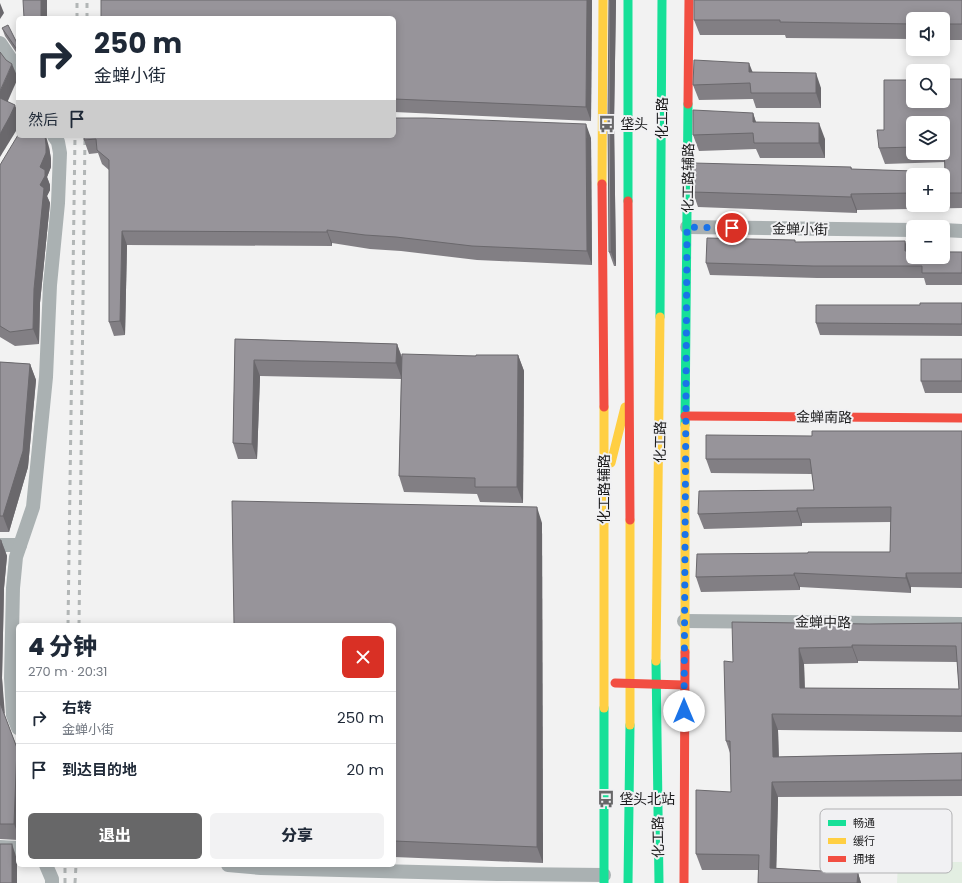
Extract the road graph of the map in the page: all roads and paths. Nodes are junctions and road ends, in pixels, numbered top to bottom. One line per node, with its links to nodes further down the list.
1 (603, 0): 8 (street, 化工路辅路)
2 (628, 0): 14 (street)
3 (662, 0): 15 (street, 化工路)
4 (689, 0): 10 (street, 化工路辅路)
5 (0, 43): 6 (street)
6 (16, 67)
7 (586, 130): 8 (street)
8 (602, 130): 21 (street, 化工路辅路)
9 (55, 138): 23 (street)
10 (687, 227): 11 (street, 金蝉小街); 16 (street, 化工路辅路)
11 (906, 230)
12 (950, 230): 13 (street)
13 (962, 231)
14 (630, 388): 21 (street); 27 (street)
15 (660, 399): 18 (street); 28 (street, 化工路)
16 (685, 416): 17 (street, 金蝉南路); 20 (street, 化工路辅路)
17 (962, 418)
18 (668, 428)
19 (676, 456): 20 (street)
20 (685, 484): 24 (street, 化工路辅路)
21 (605, 505): 26 (street, 化工路辅路)
22 (0, 545): 23 (street)
23 (20, 545): 30 (street)
24 (684, 621): 25 (street, 金蝉中路); 29 (street, 化工路辅路)
25 (962, 624)
26 (605, 683): 27 (street); 36 (street, 化工路辅路)
27 (630, 685): 28 (street); 33 (street)
28 (656, 685): 29 (street); 40 (street, 化工路)
29 (684, 685): 41 (street, 化工路辅路)
30 (16, 722)
31 (0, 847): 32 (street)
32 (16, 848)
33 (628, 852): 38 (street); 39 (street)
34 (47, 867): 37 (street)
35 (250, 867): 36 (street)
36 (604, 879)
37 (52, 883)
38 (624, 883)
39 (628, 883)
40 (659, 883)
41 (684, 883)

